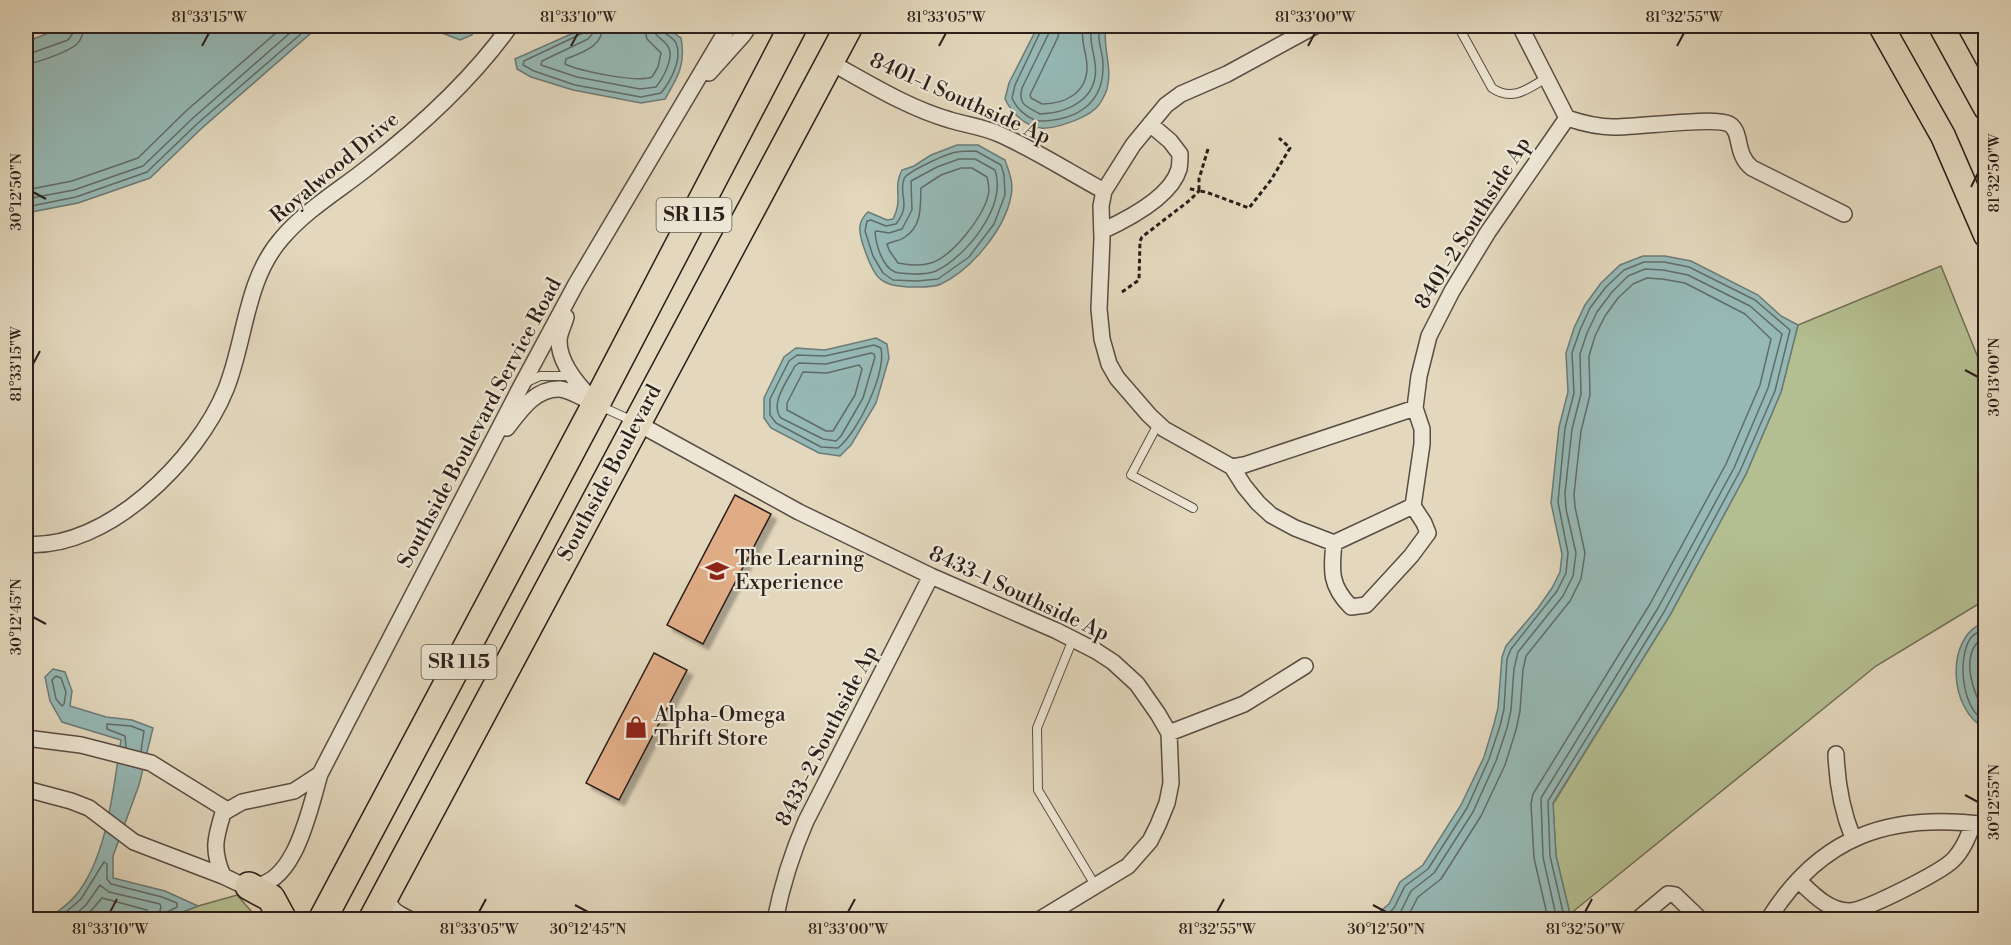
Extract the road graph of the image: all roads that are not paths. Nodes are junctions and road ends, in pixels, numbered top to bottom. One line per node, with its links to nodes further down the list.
1 (510, 26): 33 (street, Royalwood Drive)
2 (728, 26): 13 (street, Southside Boulevard Service Road)
3 (749, 26): 13 (street, Southside Boulevard Service Road)
4 (793, 26): 24 (highway, SR 115)
5 (849, 26): 11 (highway, Southside Boulevard / SR 115)
6 (1315, 26): 16 (street)
7 (1458, 26): 12 (lane)
8 (1520, 26): 12 (street)
9 (1881, 26): 20 (main road)
10 (1941, 26): 14 (main road)
11 (830, 62): 17 (street, 8401-1 Southside Ap); 26 (highway, Southside Boulevard / SR 115)
12 (1546, 78): 15 (street)
13 (687, 97): 21 (street, Southside Boulevard Service Road)
14 (1986, 108)
15 (1567, 118): 18 (street); 25 (street, 8401-2 Southside Ap)
16 (1150, 124): 17 (street); 19 (street)
17 (1104, 191): 19 (street)
18 (1844, 214)
19 (1102, 231): 27 (street)
20 (1986, 235)
21 (576, 284): 22 (street); 23 (street, Southside Boulevard Service Road)
22 (573, 376): 23 (lane); 24 (street)
23 (522, 384): 28 (street, Southside Boulevard Service Road)
24 (596, 404): 26 (lane); 28 (street); 51 (highway, SR 115)
25 (1415, 408): 29 (street); 30 (street, 8401-2 Southside Ap)
26 (637, 423): 34 (street, 8433-1 Southside Ap); 49 (highway, Southside Boulevard / SR 115)
27 (1158, 424): 29 (street); 31 (lane)
28 (486, 454): 40 (street, Southside Boulevard Service Road)
29 (1232, 467): 32 (street)
30 (1413, 506): 32 (street); 32 (street)
31 (1193, 508)
32 (1334, 543)
33 (26, 544)
34 (932, 576): 35 (street, 8433-1 Southside Ap); 54 (street, 8433-2 Southside Ap)
35 (1073, 639): 37 (street, 8433-1 Southside Ap); 47 (lane)
36 (1305, 666): 37 (street)
37 (1169, 733): 47 (street)
38 (26, 738): 42 (street)
39 (1836, 754): 44 (street)
40 (320, 774): 42 (street, Southside Boulevard Service Road); 48 (street, Southside Boulevard Service Road)
41 (26, 789): 45 (street)
42 (227, 810): 45 (street)
43 (1979, 825): 44 (street); 46 (street)
44 (1853, 838): 46 (street)
45 (223, 876): 48 (street)
46 (1798, 880): 58 (street)
47 (1095, 885): 55 (street)
48 (249, 886): 50 (highway)
49 (387, 891): 52 (highway, Southside Boulevard / SR 115); 53 (street)
50 (283, 920)
51 (322, 920)
52 (372, 920)
53 (411, 920)
54 (775, 920)
55 (1039, 920)
56 (1637, 920): 57 (street)
57 (1701, 920)
58 (1768, 920)

